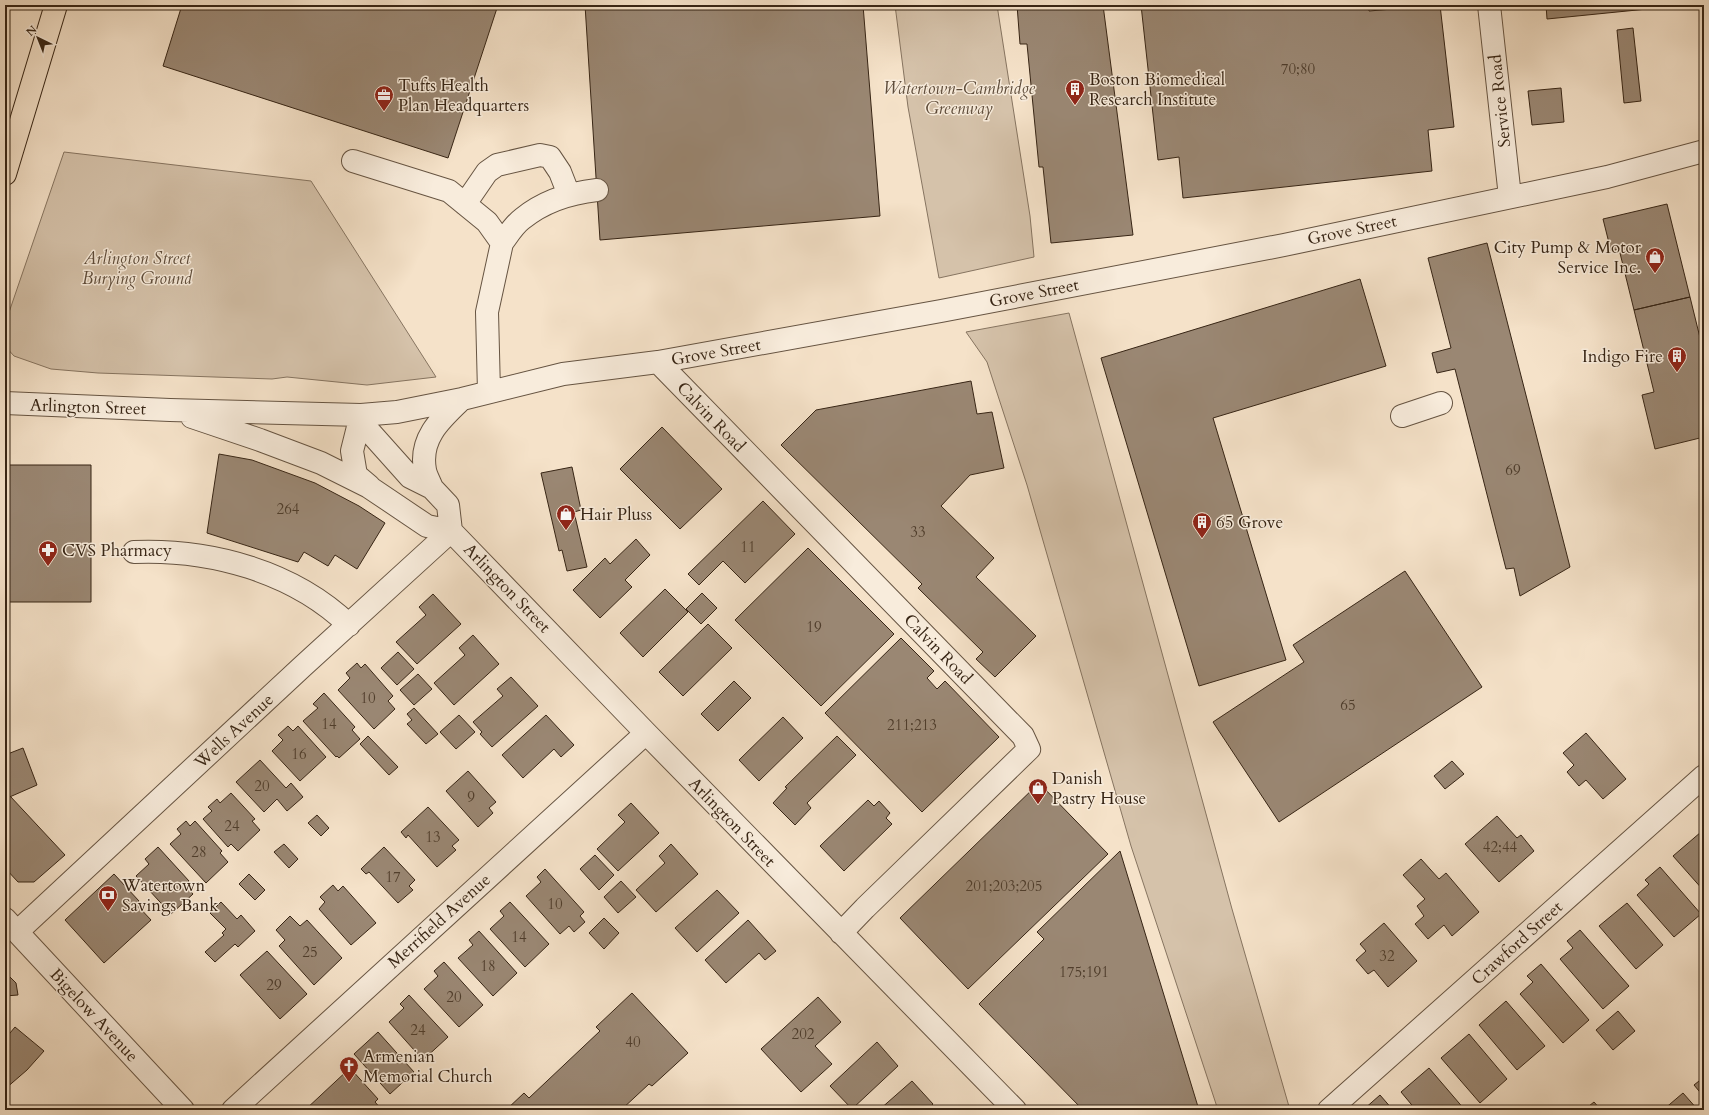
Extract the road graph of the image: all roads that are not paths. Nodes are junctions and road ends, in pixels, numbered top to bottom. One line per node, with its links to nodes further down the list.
1 (56, 5): 5 (main road)
2 (1489, 5): 8 (street, Service Road)
3 (1704, 151): 8 (street, Grove Street)
4 (353, 161): 9 (street)
5 (5, 174)
6 (597, 190): 7 (street)
7 (569, 195): 9 (street); 10 (street)
8 (1510, 197): 11 (street, Grove Street)
9 (465, 204): 10 (street)
10 (502, 243): 12 (street)
11 (658, 362): 12 (street, Grove Street); 27 (street, Calvin Road)
12 (490, 392): 13 (street, Grove Street)
13 (462, 399): 17 (street, Grove Street); 20 (street)
14 (5, 403): 16 (street, Arlington Street)
15 (1441, 403): 18 (street)
16 (170, 410): 17 (street, Arlington Street); 19 (street, Arlington Street)
17 (361, 415): 19 (street); 20 (street, Arlington Street)
18 (1402, 416)
19 (369, 487): 21 (street, Arlington Street)
20 (432, 488): 21 (street, Arlington Street)
21 (452, 530): 23 (street, Wells Avenue); 24 (street, Arlington Street)
22 (134, 552): 23 (street)
23 (349, 625): 26 (street, Wells Avenue)
24 (646, 733): 27 (street, Arlington Street); 29 (street, Merrifield Avenue)
25 (1704, 776): 31 (street, Crawford Street)
26 (11, 926): 28 (street, Bigelow Avenue)
27 (841, 933): 30 (street, Arlington Street)
28 (183, 1110)
29 (233, 1110)
30 (1015, 1110)
31 (1329, 1110)

